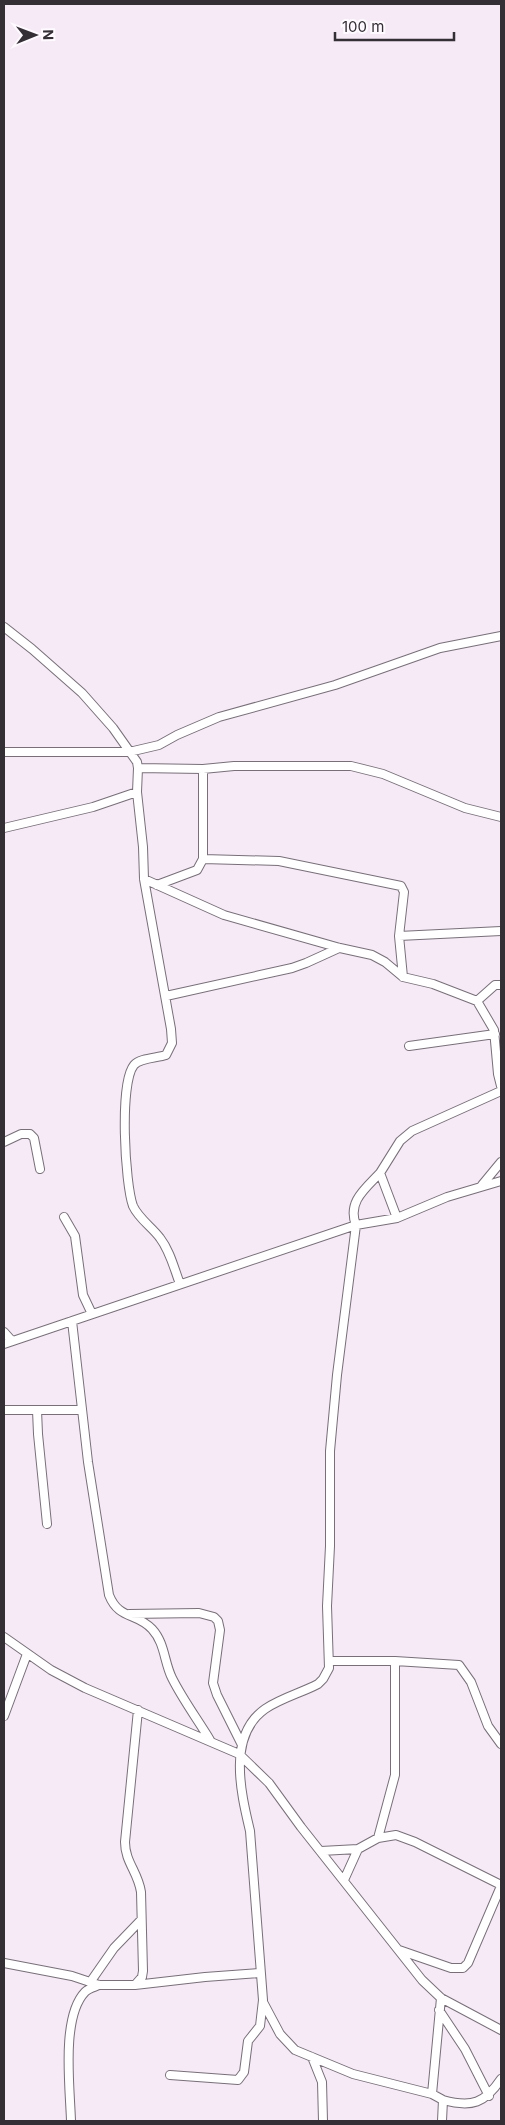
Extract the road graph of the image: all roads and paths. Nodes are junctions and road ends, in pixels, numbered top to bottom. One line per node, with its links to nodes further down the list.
1 (4, 627): 4 (street)
2 (501, 636): 4 (street)
3 (4, 752): 4 (street)
4 (129, 752): 5 (street)
5 (138, 768): 6 (street); 7 (street)
6 (204, 769): 8 (street); 10 (street)
7 (137, 792): 9 (street); 11 (street)
8 (501, 817)
9 (4, 828)
10 (203, 858): 12 (street); 14 (street)
11 (144, 879): 12 (street); 18 (street)
12 (157, 885): 15 (street)
13 (501, 930): 14 (street)
14 (399, 936): 16 (street)
15 (340, 948): 16 (street); 18 (street)
16 (403, 978): 19 (street)
17 (501, 985): 19 (street)
18 (166, 996): 33 (street)
19 (477, 1000): 20 (street)
20 (495, 1034): 21 (street); 22 (street)
21 (409, 1046)
22 (501, 1086)
23 (501, 1091): 27 (street)
24 (4, 1142): 26 (street)
25 (501, 1162): 29 (street)
26 (40, 1169)
27 (380, 1173): 31 (street); 32 (street)
28 (501, 1181): 29 (street)
29 (482, 1185): 31 (street)
30 (64, 1217): 34 (street)
31 (398, 1218): 32 (street)
32 (356, 1226): 33 (street); 46 (street)
33 (180, 1284): 34 (street)
34 (92, 1314): 35 (street)
35 (72, 1321): 37 (street); 41 (street)
36 (4, 1332): 37 (street)
37 (12, 1342): 38 (street)
38 (4, 1344)
39 (4, 1410): 40 (street)
40 (37, 1410): 41 (street); 42 (street)
41 (82, 1410): 43 (street)
42 (47, 1524)
43 (128, 1614): 50 (street); 52 (street)
44 (4, 1637): 45 (street)
45 (26, 1654): 48 (street); 49 (street)
46 (329, 1661): 47 (street); 52 (street)
47 (396, 1661): 51 (street); 54 (street)
48 (138, 1710): 50 (street); 59 (street)
49 (4, 1716)
50 (210, 1740): 53 (street)
51 (501, 1744)
52 (242, 1745): 53 (street)
53 (239, 1754): 56 (street); 62 (street)
54 (378, 1838): 55 (street); 58 (street)
55 (358, 1848): 56 (street); 57 (street)
56 (321, 1851): 57 (street)
57 (344, 1880): 60 (street)
58 (501, 1886): 60 (street)
59 (141, 1920): 63 (street); 65 (street)
60 (397, 1950): 66 (street)
61 (4, 1963): 63 (street)
62 (259, 1973): 65 (street); 67 (street)
63 (91, 1981): 64 (street)
64 (99, 1985): 65 (street); 78 (street)
65 (135, 1986)
66 (441, 1998): 68 (street); 69 (street)
67 (263, 2000): 70 (street); 72 (street)
68 (440, 2010): 75 (street); 76 (street)
69 (501, 2030)
70 (312, 2057): 71 (street); 74 (street)
71 (334, 2067): 74 (street); 75 (street)
72 (170, 2075)
73 (501, 2079): 76 (street)
74 (322, 2082): 79 (street)
75 (432, 2094): 77 (street)
76 (489, 2096): 77 (street)
77 (443, 2100): 80 (street)
78 (72, 2121)
79 (323, 2121)
80 (442, 2121)

